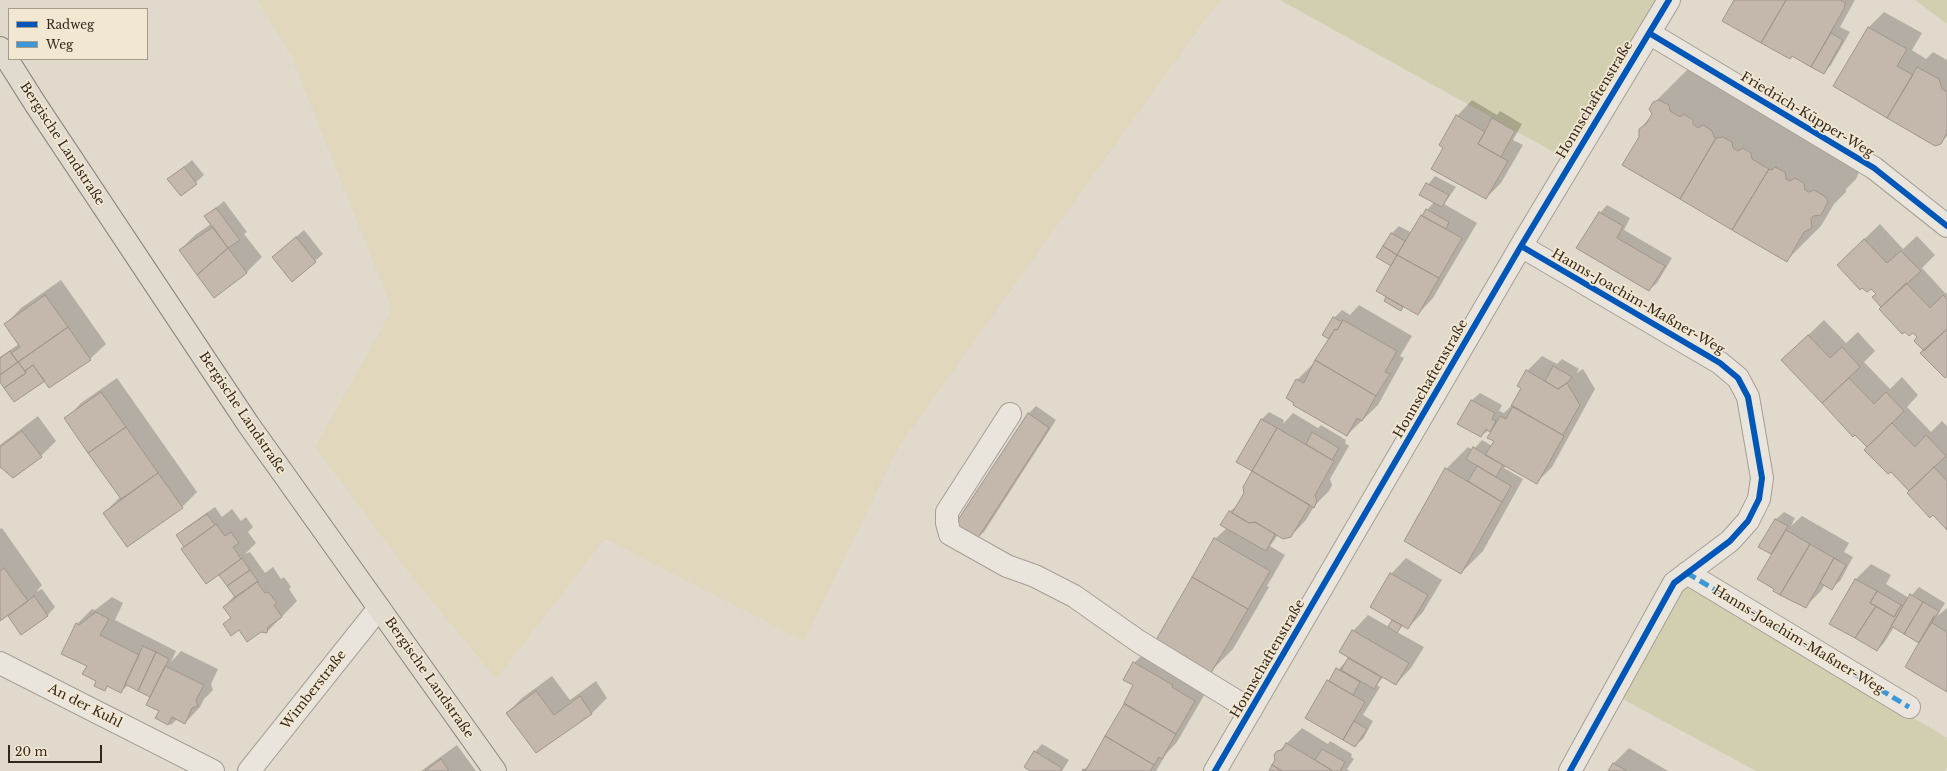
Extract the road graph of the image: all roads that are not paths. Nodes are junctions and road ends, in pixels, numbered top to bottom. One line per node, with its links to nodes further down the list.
1 (1669, 0): 2 (street, Honnschaftenstraße)
2 (1649, 33): 4 (street, Friedrich-Küpper-Weg); 5 (street, Honnschaftenstraße)
3 (0, 48): 8 (main road, Bergische Landstraße)
4 (1947, 226)
5 (1521, 246): 7 (street, Hanns-Joachim-Maßner-Weg); 11 (street, Honnschaftenstraße)
6 (1010, 414): 11 (street)
7 (1687, 573): 10 (street, Hanns-Joachim-Maßner-Weg); 16 (street, Hanns-Joachim-Maßner-Weg)
8 (379, 608): 13 (street, Wimberstraße); 14 (main road, Bergische Landstraße)
9 (0, 663): 12 (street, An der Kuhl)
10 (1909, 707)
11 (1251, 710): 15 (street, Honnschaftenstraße)
12 (213, 771)
13 (249, 771)
14 (495, 771)
15 (1215, 771)
16 (1570, 771)

